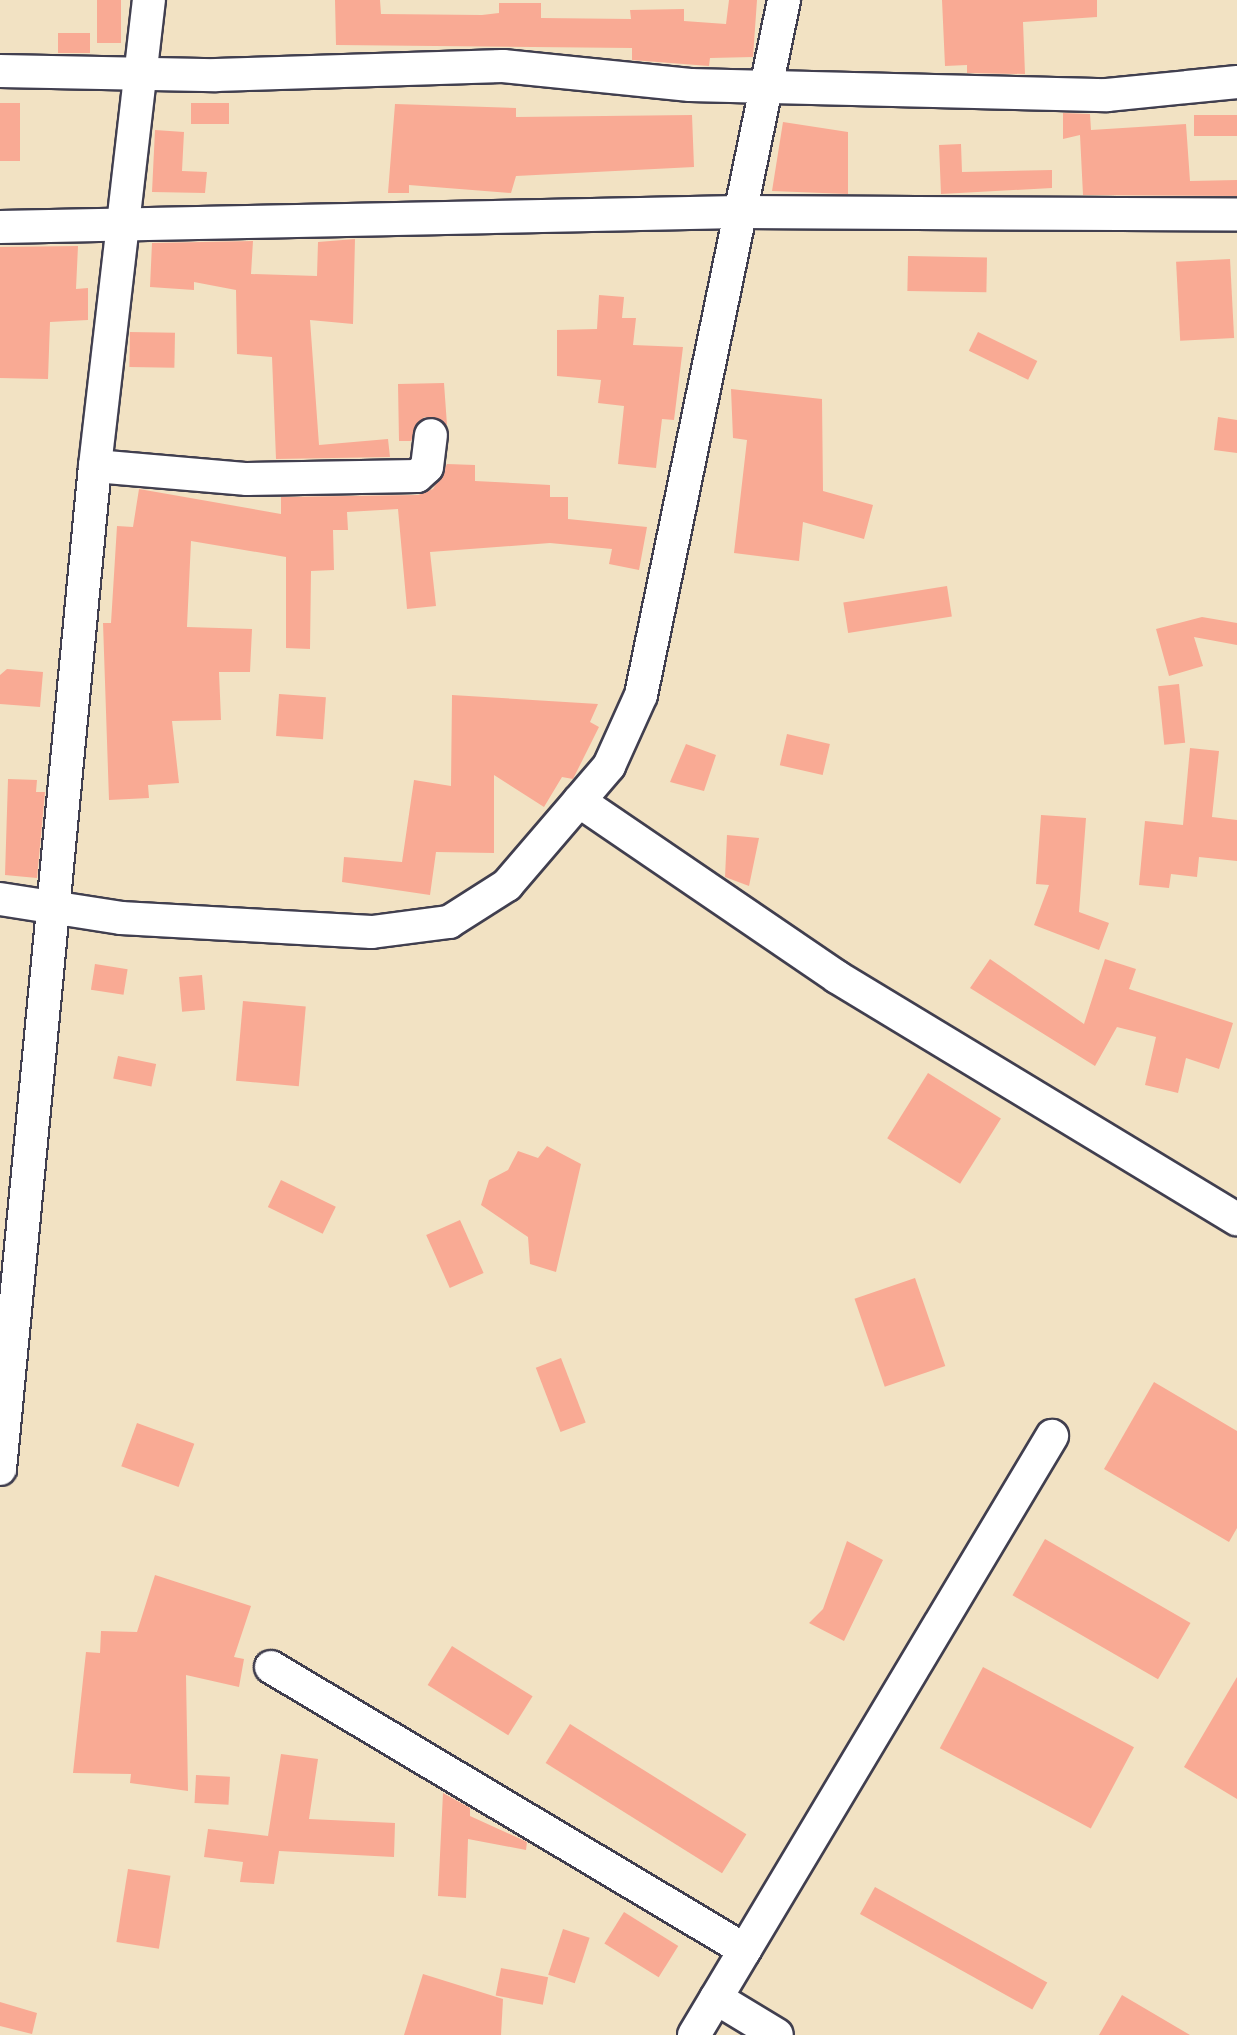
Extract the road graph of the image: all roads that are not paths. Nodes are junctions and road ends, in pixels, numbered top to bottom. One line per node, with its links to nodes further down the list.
1 (149, 0): 4 (street)
2 (784, 0): 6 (street)
3 (0, 71): 4 (street)
4 (140, 75): 6 (street); 9 (street)
5 (1237, 82): 6 (street)
6 (767, 83): 7 (street)
7 (739, 212): 8 (street); 9 (street); 13 (street)
8 (1237, 215)
9 (120, 226): 10 (street); 12 (street)
10 (0, 227)
11 (431, 435): 12 (street)
12 (95, 466): 15 (street)
13 (579, 801): 15 (street); 16 (street)
14 (0, 899): 15 (street)
15 (56, 909): 18 (street)
16 (1237, 1219)
17 (1052, 1436): 20 (street)
18 (0, 1469)
19 (271, 1667): 20 (street)
20 (745, 1950): 21 (street)
21 (716, 1998): 22 (street); 23 (street)
22 (694, 2035)
23 (777, 2035)

